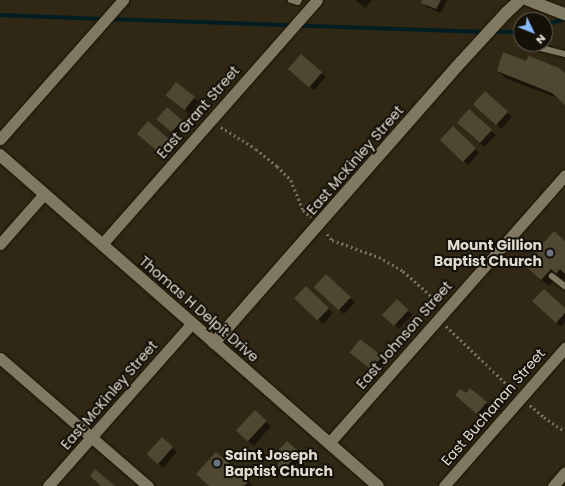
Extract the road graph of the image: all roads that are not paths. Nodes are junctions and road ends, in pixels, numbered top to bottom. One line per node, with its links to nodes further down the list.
1 (291, 0): 2 (lane)
2 (299, 0)
3 (520, 0): 19 (main road, East McKinley Street)
4 (122, 1): 10 (street)
5 (533, 2): 7 (main road)
6 (314, 3): 15 (street, East Grant Street)
7 (565, 14)
8 (553, 51): 9 (lane)
9 (565, 54)
10 (0, 139)
11 (0, 156): 13 (main road, Thomas H Delpit Drive)
12 (565, 176): 23 (street, East Johnson Street)
13 (44, 194): 14 (street); 15 (main road, Thomas H Delpit Drive)
14 (0, 244)
15 (102, 244): 18 (main road, Thomas H Delpit Drive)
16 (552, 276): 17 (lane)
17 (565, 286)
18 (192, 323): 19 (main road, Thomas H Delpit Drive); 22 (street, East McKinley Street)
19 (214, 342): 23 (main road, Thomas H Delpit Drive)
20 (565, 348): 28 (street, East Buchanan Street)
21 (0, 358): 22 (street)
22 (92, 437): 25 (street, East McKinley Street); 26 (street)
23 (329, 443): 27 (main road, Thomas H Delpit Drive)
24 (565, 472): 29 (street)
25 (48, 486)
26 (148, 486)
27 (378, 486)
28 (444, 486)
29 (552, 486)

